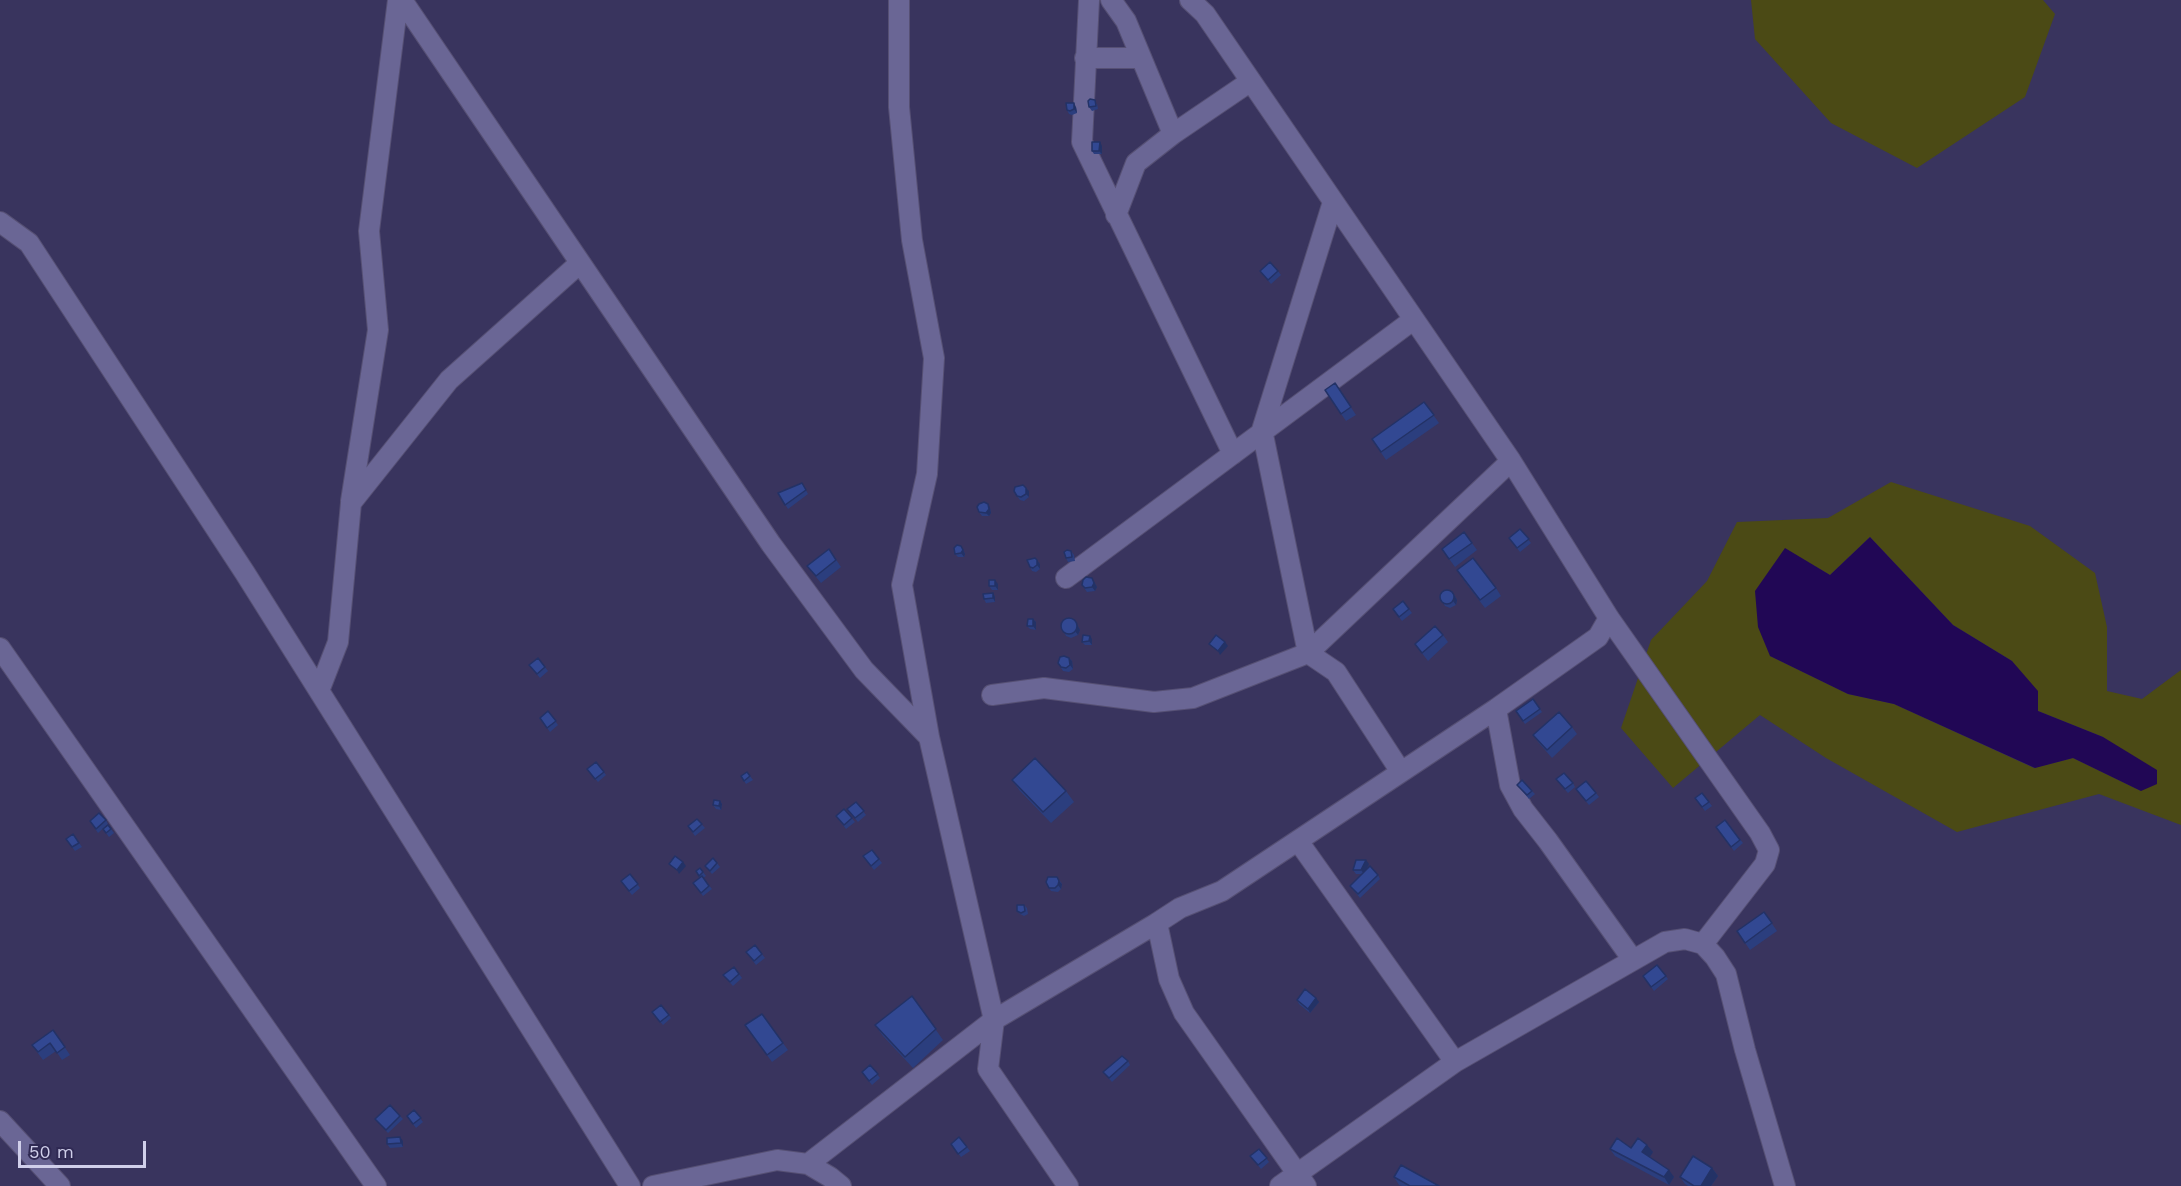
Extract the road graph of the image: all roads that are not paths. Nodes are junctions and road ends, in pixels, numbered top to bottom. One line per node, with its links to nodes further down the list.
1 (398, 0): 19 (street)
2 (402, 0): 14 (street)
3 (898, 0): 27 (street)
4 (1089, 0): 7 (street)
5 (1111, 0): 8 (street)
6 (1190, 0): 9 (street)
7 (1085, 58): 8 (street); 12 (street)
8 (1141, 58): 10 (street)
9 (1251, 81): 10 (street); 11 (street)
10 (1173, 134): 12 (street)
11 (1333, 202): 15 (street); 16 (street)
12 (1116, 215): 17 (street)
13 (0, 222): 24 (street)
14 (580, 263): 19 (street); 27 (street)
15 (1413, 320): 16 (street); 18 (street)
16 (1262, 430): 17 (street); 23 (street)
17 (1233, 454): 20 (street)
18 (1511, 461): 21 (street); 23 (street)
19 (351, 503): 24 (street)
20 (1066, 578)
21 (1608, 618): 26 (street); 31 (street)
22 (0, 648): 39 (street)
23 (1308, 653): 25 (street); 28 (street)
24 (319, 691): 40 (street)
25 (992, 695)
26 (1496, 709): 28 (street); 32 (street)
27 (928, 737): 33 (street)
28 (1401, 772): 29 (street)
29 (1298, 841): 30 (street); 34 (street)
30 (1156, 923): 33 (street); 37 (street)
31 (1703, 944): 32 (street); 45 (street)
32 (1633, 960): 34 (street)
33 (994, 1020): 36 (street); 43 (street)
34 (1455, 1062): 37 (street)
35 (0, 1121): 38 (street)
36 (808, 1164): 41 (street); 42 (street)
37 (1301, 1179): 44 (street)
38 (60, 1186)
39 (376, 1186)
40 (630, 1186)
41 (653, 1186)
42 (841, 1186)
43 (1068, 1186)
44 (1280, 1186)
45 (1785, 1186)

